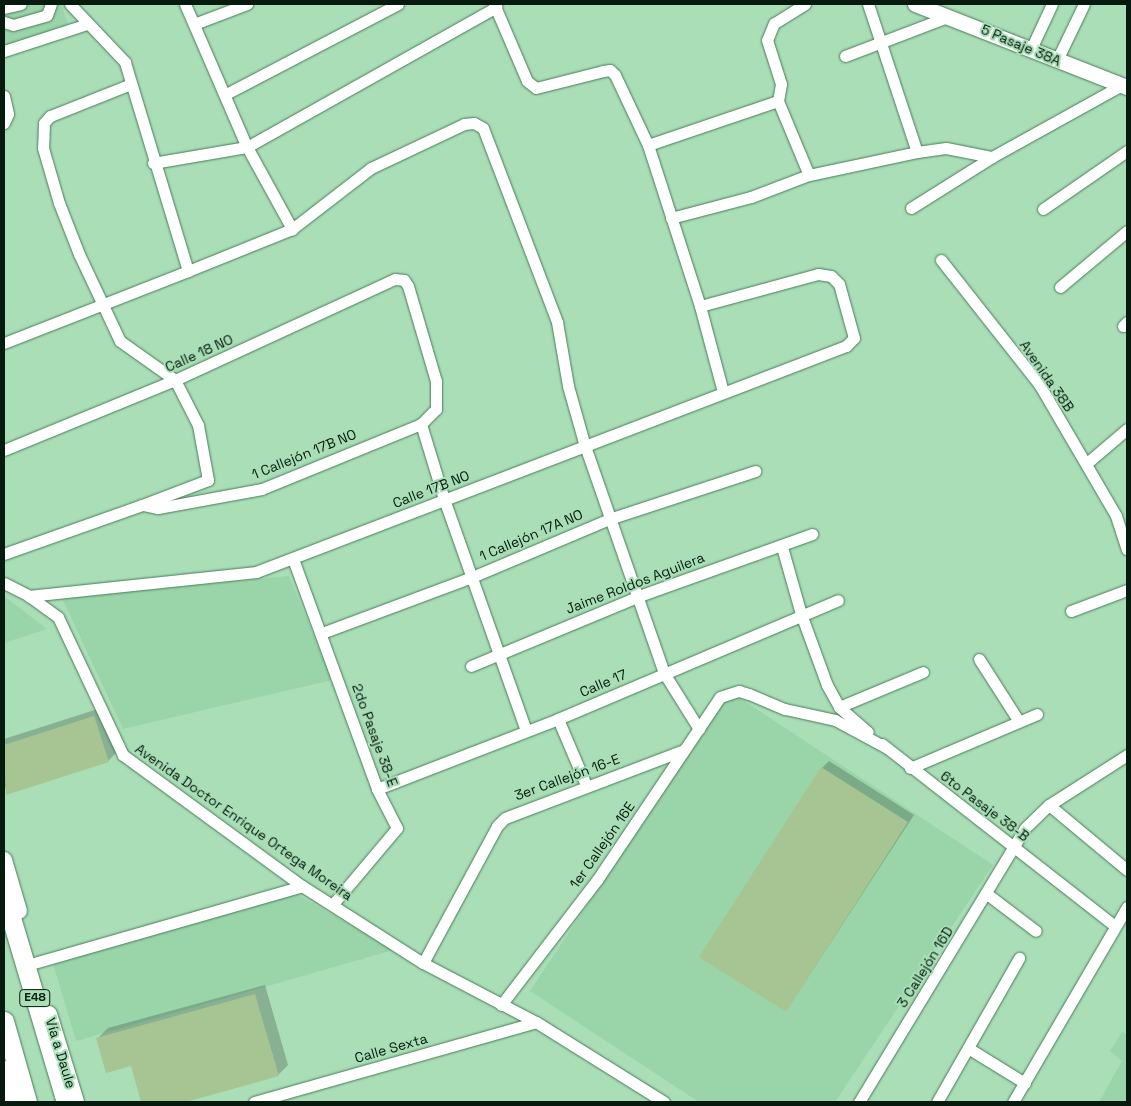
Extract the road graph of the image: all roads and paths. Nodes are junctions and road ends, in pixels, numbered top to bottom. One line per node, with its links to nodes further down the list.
1 (21, 4): 13 (street)
2 (52, 4): 15 (street)
3 (70, 4): 16 (street)
4 (185, 4): 17 (street)
5 (247, 4): 17 (street)
6 (398, 4): 25 (street)
7 (805, 4): 27 (street)
8 (868, 4): 18 (street)
9 (915, 4): 14 (street, 5 Pasaje 38A)
10 (1052, 4): 19 (street)
11 (1084, 4): 22 (street)
12 (495, 5): 29 (street); 30 (street)
13 (4, 8)
14 (950, 16): 18 (street); 19 (street, 5 Pasaje 38A)
15 (4, 22)
16 (87, 24): 20 (street); 23 (street)
17 (194, 24): 25 (street)
18 (881, 44): 21 (street); 32 (street)
19 (1031, 49): 22 (street, 5 Pasaje 38A)
20 (4, 52)
21 (845, 56)
22 (1058, 60): 24 (street, 5 Pasaje 38A)
23 (131, 84): 34 (street); 44 (street)
24 (1124, 86): 33 (street)
25 (226, 94): 30 (street)
26 (4, 96): 28 (street)
27 (778, 101): 29 (street); 35 (street)
28 (4, 123)
29 (648, 146): 38 (street)
30 (247, 147): 34 (street); 39 (street)
31 (1127, 151): 37 (street)
32 (917, 152): 33 (street); 35 (street)
33 (992, 157): 36 (street)
34 (153, 163): 42 (street)
35 (809, 175): 38 (street)
36 (910, 208)
37 (1043, 209)
38 (671, 218): 45 (street)
39 (292, 229): 42 (street); 52 (street)
40 (1127, 231): 43 (street)
41 (941, 260): 54 (street, Avenida 38B)
42 (188, 271): 44 (street)
43 (1060, 287)
44 (101, 303): 46 (street); 47 (street)
45 (700, 306): 48 (street); 48 (street, Calle 17B NO)
46 (4, 343)
47 (175, 380): 49 (street, Calle 18 NO); 53 (street, Calle 18 NO); 57 (street)
48 (723, 392): 52 (street, Calle 17B NO)
49 (436, 409): 50 (street, 1 Callejón 17B NO)
50 (421, 424): 56 (street); 57 (street, 1 Callejón 17B NO)
51 (1127, 429): 54 (street)
52 (585, 446): 56 (street, Calle 17B NO); 59 (street)
53 (4, 450)
54 (1087, 463): 58 (street, Avenida 38B)
55 (755, 471): 59 (street, 1 Callejón 17A NO)
56 (444, 499): 64 (street, Calle 17B NO); 65 (street)
57 (142, 505): 63 (street, 1 Callejón 17B NO)
58 (1124, 515): 62 (street, Avenida 38B)
59 (609, 518): 65 (street, 1 Callejón 17A NO); 69 (street)
60 (812, 534): 61 (street, Jaime Roldos Aguilera)
61 (782, 546): 69 (street, Jaime Roldos Aguilera); 72 (street, 6to Pasaje 38-B)
62 (1127, 550)
63 (4, 554)
64 (293, 559): 68 (street, Calle 17B NO); 73 (street, 2do Pasaje 38-E)
65 (472, 577): 73 (street, 1 Callejón 17A NO); 74 (street)
66 (4, 583): 68 (street)
67 (1127, 590): 71 (street)
68 (29, 596): 95 (street, Avenida Doctor Enrique Ortega Moreira)
69 (639, 596): 74 (street, Jaime Roldos Aguilera); 78 (street)
70 (838, 600): 72 (street, Calle 17)
71 (1072, 611)
72 (801, 614): 78 (street, Calle 17); 79 (street, 6to Pasaje 38-B)
73 (322, 633): 90 (street, 2do Pasaje 38-E)
74 (498, 653): 76 (street, Jaime Roldos Aguilera); 84 (street)
75 (979, 659): 82 (street)
76 (471, 666)
77 (923, 672): 79 (street)
78 (664, 673): 81 (street, Calle 17); 83 (street)
79 (840, 707): 85 (street, 6to Pasaje 38-B)
80 (1037, 714): 82 (street)
81 (558, 719): 84 (street, Calle 17); 89 (street)
82 (1018, 720): 88 (street)
83 (699, 728): 85 (street, 1er Callejón 16E); 86 (street, 1er Callejón 16E)
84 (526, 730): 90 (street, Calle 17)
85 (887, 748): 88 (street, 6to Pasaje 38-B)
86 (684, 750): 89 (street, 3er Callejón 16-E); 105 (street, 1er Callejón 16E)
87 (1127, 755): 91 (street, 3 Callejón 16D)
88 (910, 768): 92 (street, 6to Pasaje 38-B)
89 (586, 785): 104 (street, 3er Callejón 16-E)
90 (377, 789): 98 (street, 2do Pasaje 38-E)
91 (1049, 805): 92 (street, 3 Callejón 16D); 94 (street)
92 (1014, 845): 97 (street, 3 Callejón 16D); 100 (street, 6to Pasaje 38-B)
93 (4, 860): 103 (main road, Vía a Daule / E48)
94 (1127, 870)
95 (302, 886): 98 (street, Avenida Doctor Enrique Ortega Moreira); 103 (street)
96 (4, 894): 113 (main road, Vía a Daule / E48)
97 (987, 894): 101 (street); 117 (street, 3 Callejón 16D)
98 (333, 904): 104 (street, Avenida Doctor Enrique Ortega Moreira)
99 (1127, 907): 100 (street)
100 (1115, 926): 110 (street)
101 (1036, 931)
102 (1019, 958): 108 (street)
103 (34, 962): 114 (main road, Vía a Daule / E48)
104 (423, 964): 105 (street, Avenida Doctor Enrique Ortega Moreira)
105 (502, 1005): 107 (street, Avenida Doctor Enrique Ortega Moreira)
106 (4, 1021): 112 (main road, E48)
107 (536, 1022): 115 (street, Calle Sexta); 116 (street, Avenida Doctor Enrique Ortega Moreira)
108 (968, 1048): 110 (street); 118 (street)
109 (4, 1069): 111 (main road)
110 (1025, 1082): 119 (street)
111 (13, 1102)
112 (27, 1102)
113 (66, 1102)
114 (76, 1102)
115 (254, 1102)
116 (664, 1102)
117 (859, 1102)
118 (937, 1102)
119 (1013, 1102)

